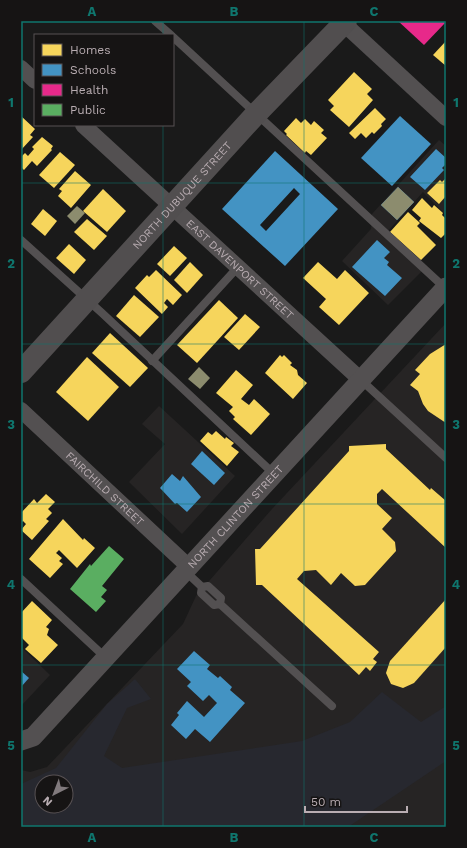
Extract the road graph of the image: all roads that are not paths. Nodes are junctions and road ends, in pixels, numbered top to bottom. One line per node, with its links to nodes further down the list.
1 (155, 21): 3 (lane)
2 (344, 22): 7 (main road, NORTH DUBUQUE STREET); 8 (street)
3 (169, 34)
4 (174, 38): 7 (lane)
5 (21, 68): 6 (street)
6 (34, 80)
7 (256, 114): 10 (main road, NORTH DUBUQUE STREET); 13 (lane)
8 (446, 118)
9 (84, 126): 10 (street, EAST DAVENPORT STREET)
10 (172, 206): 12 (street, EAST DAVENPORT STREET); 14 (main road, NORTH DUBUQUE STREET)
11 (21, 240): 14 (lane)
12 (238, 267): 15 (lane); 17 (street, EAST DAVENPORT STREET)
13 (445, 287): 17 (street, NORTH CLINTON STREET)
14 (86, 300): 15 (lane); 16 (main road, NORTH DUBUQUE STREET)
15 (152, 361): 20 (lane)
16 (21, 372)
17 (361, 380): 19 (lane); 20 (street, NORTH CLINTON STREET)
18 (21, 410): 21 (street, FAIRCHILD STREET)
19 (446, 458)
20 (274, 474): 21 (street, NORTH CLINTON STREET)
21 (187, 569): 23 (street, NORTH CLINTON STREET); 24 (lane)
22 (21, 579): 23 (lane)
23 (106, 658): 25 (street, NORTH CLINTON STREET)
24 (332, 706)
25 (21, 741)

